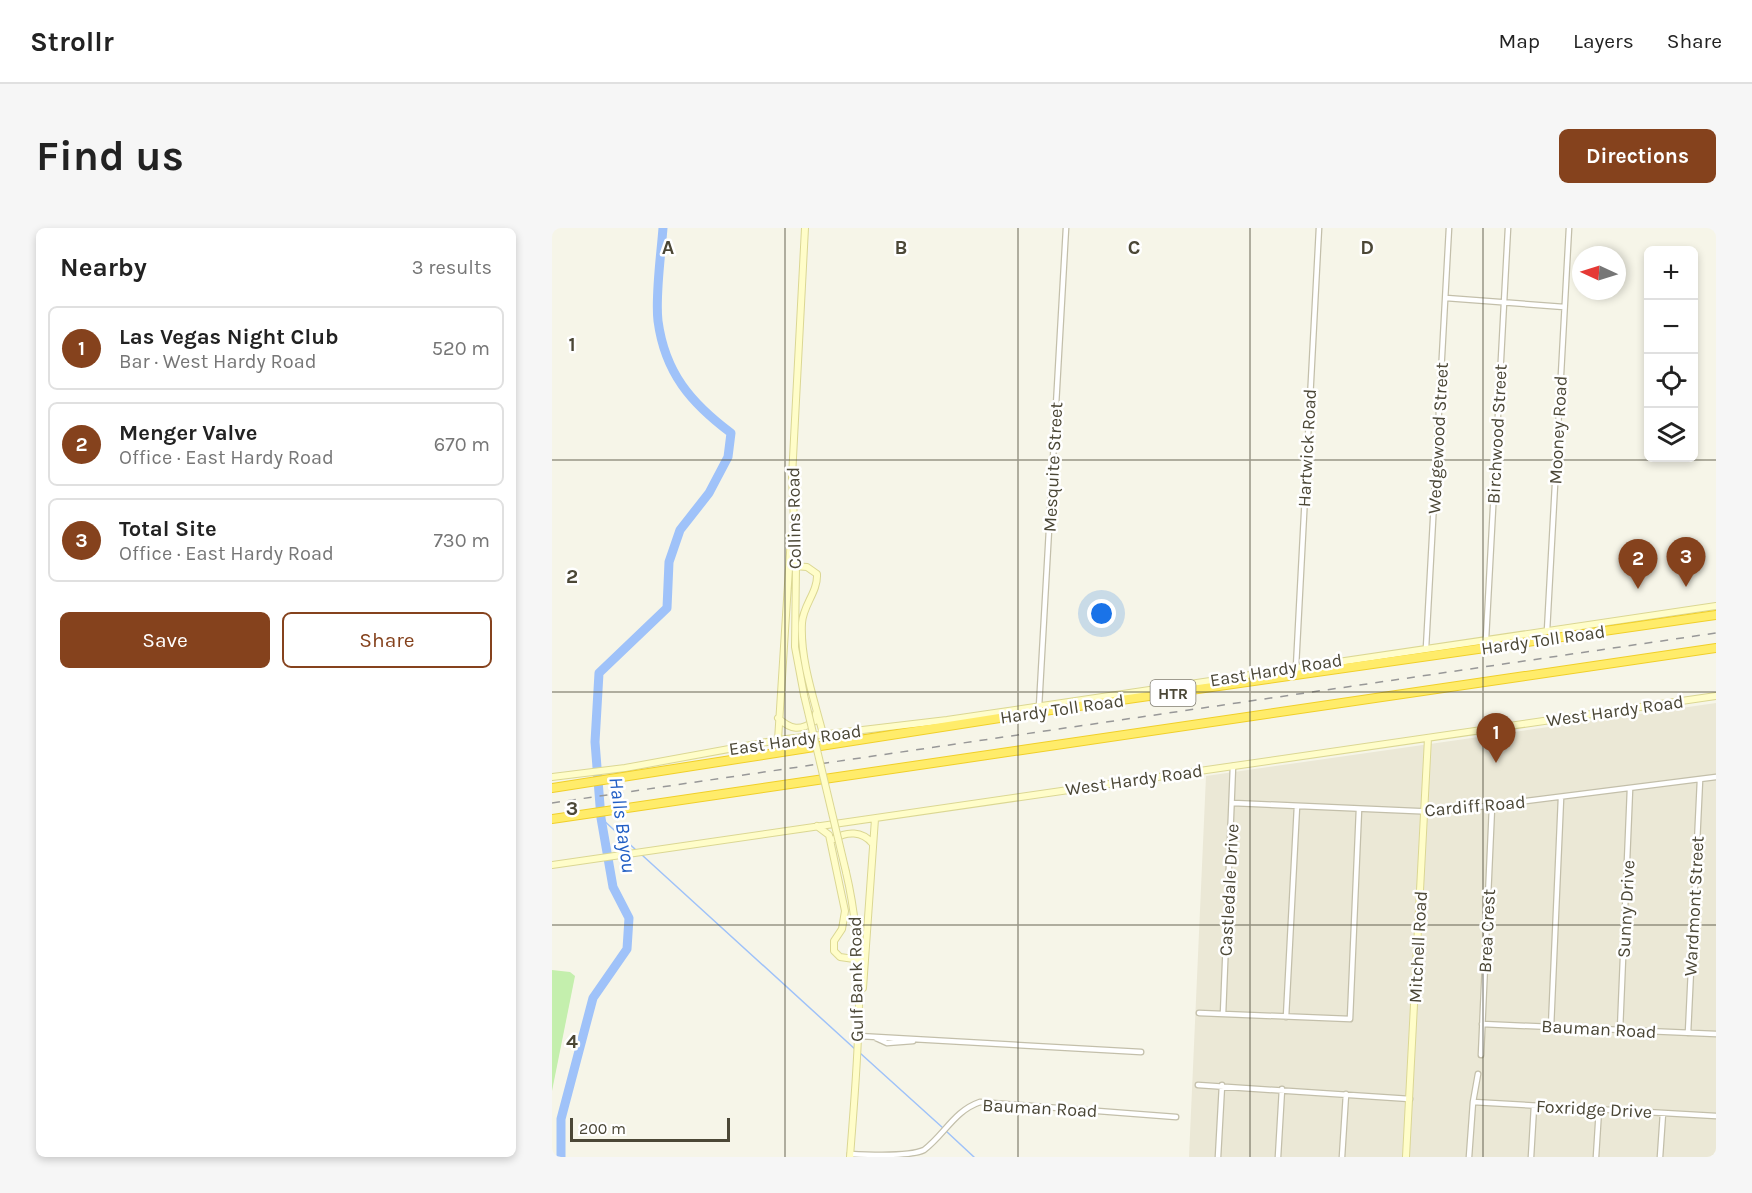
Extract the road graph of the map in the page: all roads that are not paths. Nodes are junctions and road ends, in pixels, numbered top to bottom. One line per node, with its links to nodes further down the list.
1 (805, 228): 10 (main road, Collins Road)
2 (1066, 228): 19 (street, Mesquite Street)
3 (1319, 228): 17 (street, Hartwick Road)
4 (1449, 228): 7 (street, Wedgewood Street)
5 (1508, 228): 8 (street, Birchwood Street)
6 (1569, 228): 9 (street, Mooney Road)
7 (1446, 298): 8 (street); 15 (street, Wedgewood Street)
8 (1504, 303): 9 (street); 14 (street, Birchwood Street)
9 (1564, 307): 13 (street, Mooney Road)
10 (793, 566): 20 (main road); 21 (main road); 33 (main road, Collins Road, bridge)
11 (1716, 606): 13 (main road, East Hardy Road)
12 (1716, 615): 29 (highway, Hardy Toll Road / HTR)
13 (1547, 631): 14 (main road, East Hardy Road)
14 (1486, 639): 15 (main road, East Hardy Road)
15 (1426, 648): 17 (main road, East Hardy Road)
16 (1716, 648): 38 (highway, Hardy Toll Road / HTR)
17 (1296, 667): 19 (main road, East Hardy Road)
18 (1716, 696): 23 (main road, West Hardy Road)
19 (1039, 707): 22 (main road, East Hardy Road)
20 (817, 710): 21 (main road); 22 (main road)
21 (778, 718): 24 (main road)
22 (823, 734): 24 (main road, East Hardy Road)
23 (1428, 738): 25 (main road, West Hardy Road); 37 (main road, Mitchell Road)
24 (778, 740): 26 (main road, East Hardy Road)
25 (1233, 766): 32 (street, Castledale Drive); 39 (main road, West Hardy Road)
26 (552, 777)
27 (1716, 777): 28 (street, Cardiff Road)
28 (1700, 780): 30 (street, Cardiff Road); 51 (street, Wardmont Street)
29 (552, 788)
30 (1630, 789): 31 (street, Cardiff Road); 50 (street, Sunny Drive)
31 (1562, 798): 35 (street, Cardiff Road); 49 (street)
32 (1233, 803): 34 (street, Cardiff Road); 46 (street, Castledale Drive)
33 (830, 804): 44 (main road, Gulf Bank Road, bridge)
34 (1297, 806): 36 (street, Cardiff Road); 47 (street)
35 (1492, 807): 37 (street, Cardiff Road); 48 (street, Brea Crest)
36 (1359, 808): 37 (street, Cardiff Road); 47 (street)
37 (1424, 811): 61 (main road, Mitchell Road)
38 (552, 819)
39 (874, 819): 40 (main road, West Hardy Road); 41 (main road)
40 (817, 826): 42 (main road); 43 (main road, West Hardy Road)
41 (873, 844): 42 (main road); 44 (main road)
42 (831, 845): 44 (main road)
43 (552, 865)
44 (861, 960): 53 (main road, Gulf Bank Road)
45 (1198, 1013): 46 (street)
46 (1223, 1014): 47 (street)
47 (1286, 1017)
48 (1482, 1024): 49 (street, Bauman Road); 55 (street, Brea Crest)
49 (1551, 1027): 50 (street, Bauman Road)
50 (1620, 1030): 51 (street, Bauman Road)
51 (1688, 1033): 52 (street, Bauman Road)
52 (1716, 1034)
53 (859, 1039): 54 (street); 68 (main road, Gulf Bank Road)
54 (1141, 1052)
55 (1481, 1056)
56 (1478, 1074): 62 (street)
57 (1198, 1085): 58 (street)
58 (1222, 1085): 59 (street); 69 (street)
59 (1282, 1089): 60 (street); 70 (street)
60 (1346, 1094): 61 (street); 71 (street)
61 (1410, 1099): 72 (main road, Mitchell Road)
62 (1473, 1102): 63 (street, Foxridge Drive); 73 (street)
63 (1534, 1106): 64 (street, Foxridge Drive); 74 (street)
64 (1599, 1109): 65 (street, Foxridge Drive); 75 (street)
65 (1663, 1113): 66 (street, Foxridge Drive); 76 (street)
66 (1716, 1116)
67 (1176, 1117): 68 (street, Bauman Road)
68 (850, 1156)
69 (1218, 1157)
70 (1278, 1157)
71 (1342, 1157)
72 (1406, 1157)
73 (1469, 1157)
74 (1532, 1157)
75 (1596, 1157)
76 (1660, 1157)

